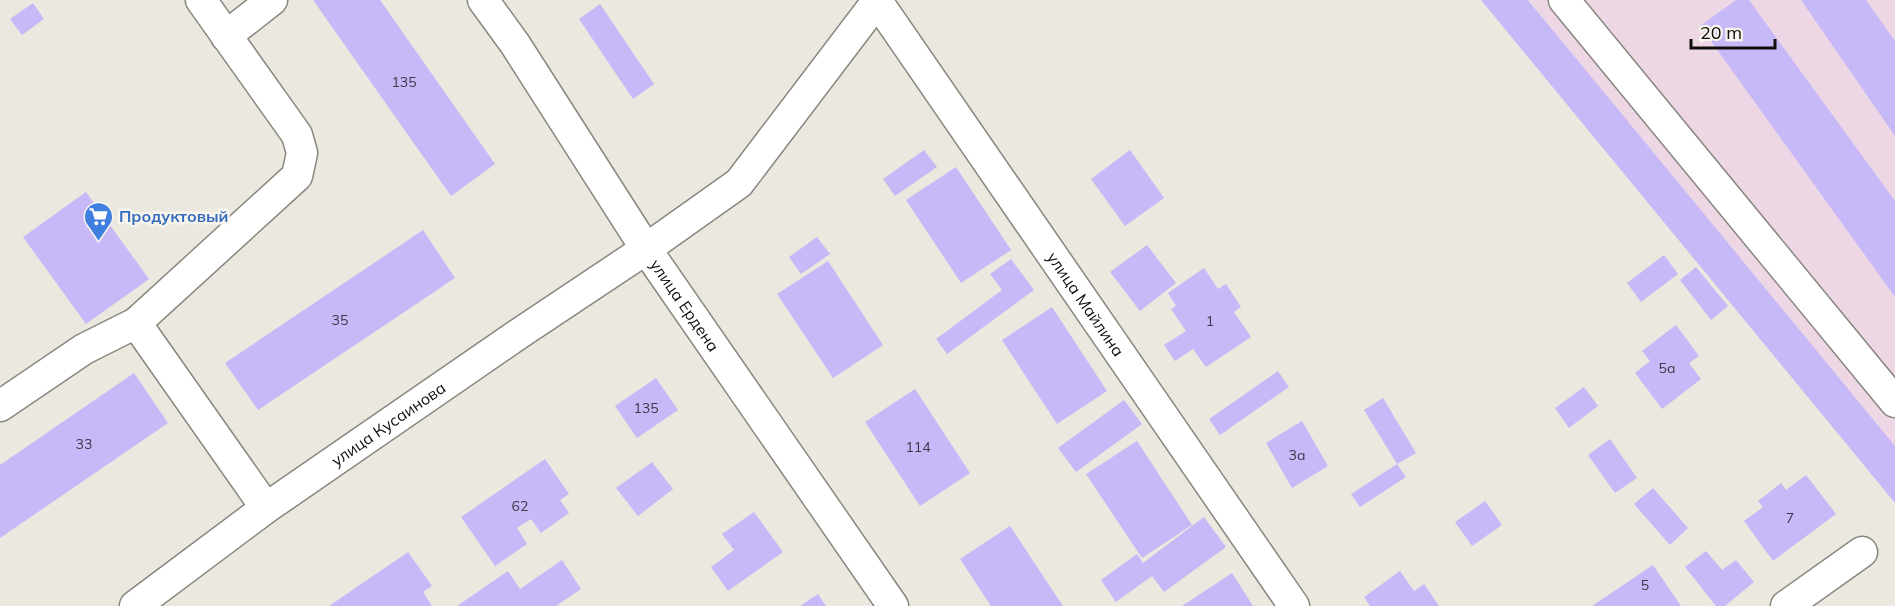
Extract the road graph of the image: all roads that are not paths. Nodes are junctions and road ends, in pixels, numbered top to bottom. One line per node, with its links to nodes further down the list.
1 (201, 0): 6 (street)
2 (272, 0): 6 (street)
3 (483, 0): 7 (street, улица Ердена)
4 (1564, 0): 9 (street)
5 (878, 1): 7 (street, улица Кусаинова); 15 (street, улица Майлина)
6 (226, 36): 8 (street)
7 (646, 249): 11 (street, улица Кусаинова); 14 (street, улица Ердена)
8 (136, 323): 10 (street); 11 (street)
9 (1895, 402)
10 (0, 406)
11 (266, 508): 13 (street, улица Кусаинова)
12 (1863, 552): 16 (street)
13 (135, 606)
14 (893, 606)
15 (1294, 606)
16 (1786, 606)

